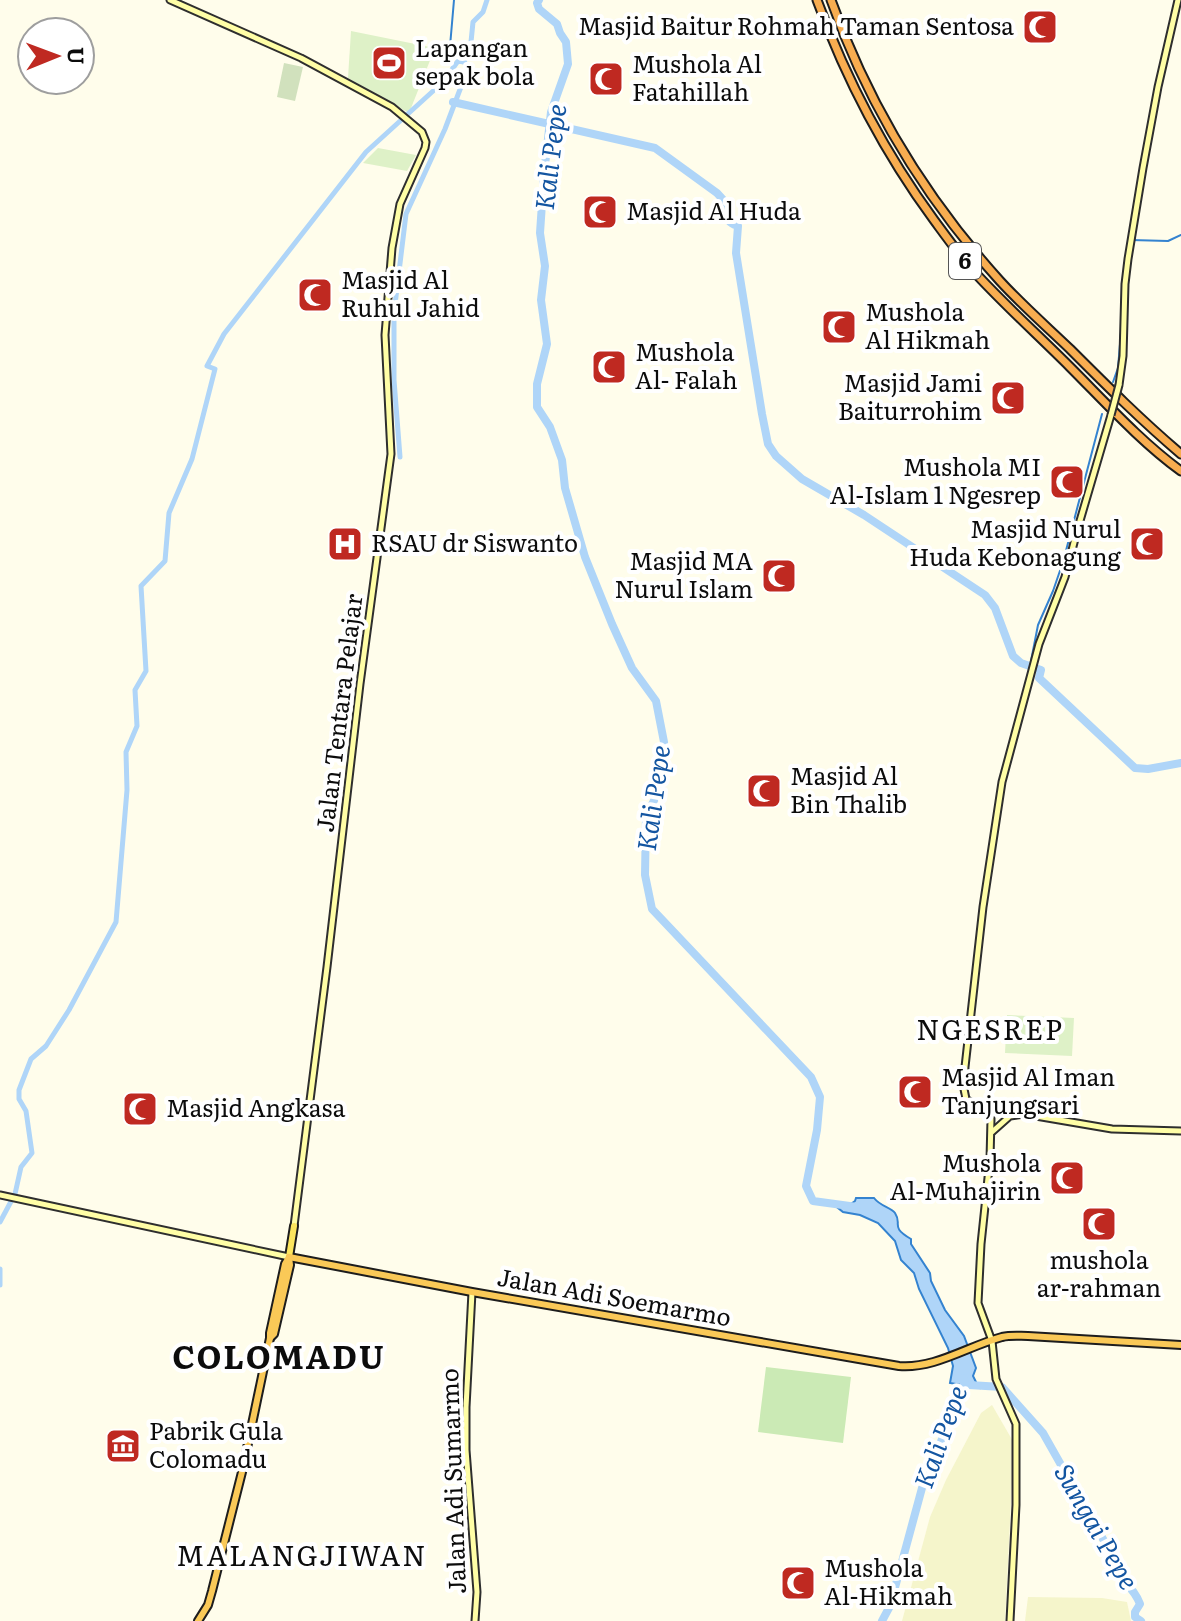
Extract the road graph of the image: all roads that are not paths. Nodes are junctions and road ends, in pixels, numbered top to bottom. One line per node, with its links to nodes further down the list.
1 (170, 0): 12 (main road, Jalan Tentara Pelajar)
2 (817, 0): 6 (highway, 6)
3 (831, 0): 5 (highway, 6)
4 (1178, 0): 7 (main road, bridge)
5 (1181, 454)
6 (1181, 471)
7 (989, 1109): 8 (street); 10 (main road)
8 (1024, 1114): 9 (main road); 10 (main road)
9 (1181, 1131)
10 (991, 1132): 15 (main road)
11 (3, 1196): 13 (main road)
12 (294, 1226): 13 (main road)
13 (289, 1257): 14 (highway, Jalan Adi Soemarmo); 17 (highway)
14 (472, 1292): 15 (highway, Jalan Adi Soemarmo); 18 (main road, Jalan Adi Sumarmo)
15 (992, 1341): 16 (highway); 19 (main road)
16 (1181, 1345)
17 (198, 1621)
18 (475, 1621)
19 (1010, 1621)

